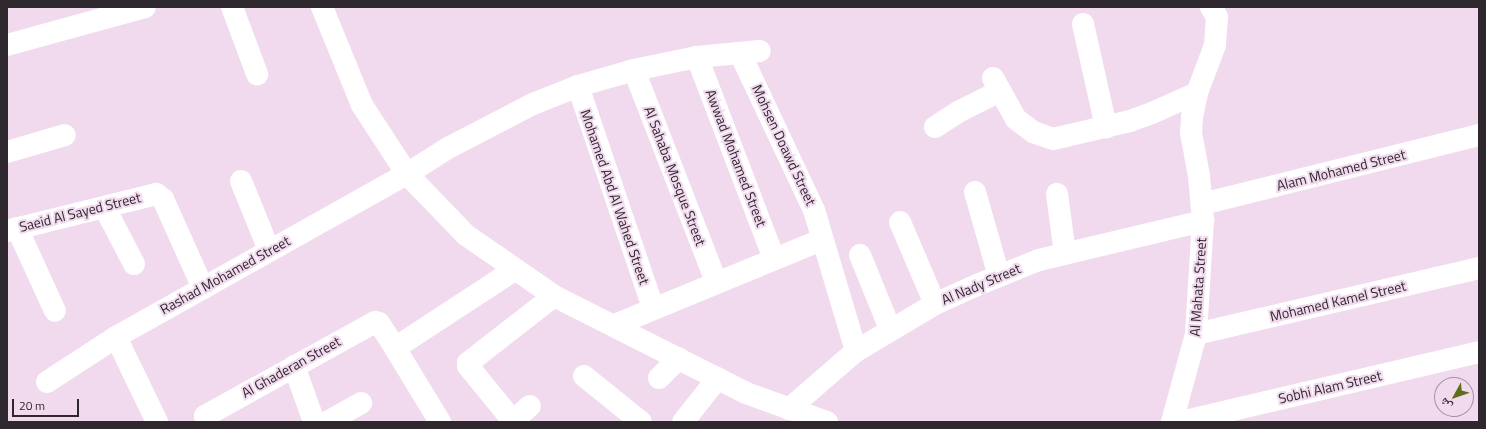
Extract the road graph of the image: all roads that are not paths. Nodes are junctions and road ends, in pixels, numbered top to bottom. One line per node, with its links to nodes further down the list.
1 (145, 7): 6 (street)
2 (232, 7): 10 (street)
3 (322, 7): 18 (street)
4 (1211, 7): 12 (street, Al Mahata Street)
5 (1082, 24): 14 (street)
6 (7, 45)
7 (750, 52): 8 (street, Rashad Mohamed Street); 26 (street, Mohsen Doawd Street)
8 (697, 58): 9 (street, Rashad Mohamed Street); 30 (street, Awwad Mohamed Street)
9 (634, 70): 11 (street, Rashad Mohamed Street); 35 (street, Al Sahaba Mosque Street)
10 (258, 74)
11 (578, 86): 18 (street, Rashad Mohamed Street); 39 (street, Mohamed Abd Al Wahed Street)
12 (1197, 93): 14 (street); 23 (street, Al Mahata Street)
13 (935, 127): 14 (street)
14 (1106, 127)
15 (65, 135): 17 (street)
16 (1478, 138): 23 (street, Alam Mohamed Street)
17 (7, 152)
18 (408, 174): 27 (street, Rashad Mohamed Street); 33 (street)
19 (241, 181): 27 (street)
20 (975, 192): 34 (street)
21 (1057, 194): 28 (street)
22 (105, 208): 25 (street, Saeid Al Sayed Street); 31 (street); 36 (street, Saeid Al Sayed Street)
23 (1202, 213): 28 (street, Al Nady Street); 43 (street, Al Mahata Street)
24 (900, 222): 38 (street)
25 (12, 230): 40 (street)
26 (821, 240): 30 (street); 46 (street, Mohsen Doawd Street)
27 (269, 250): 36 (street, Rashad Mohamed Street)
28 (1065, 253): 34 (street, Al Nady Street)
29 (860, 255): 42 (street)
30 (774, 259): 35 (street)
31 (134, 264)
32 (1479, 268): 43 (street, Mohamed Kamel Street)
33 (514, 270): 37 (street); 45 (street)
34 (999, 276): 38 (street, Al Nady Street)
35 (716, 281): 39 (street)
36 (203, 288): 44 (street, Rashad Mohamed Street)
37 (554, 296): 41 (street); 62 (street)
38 (935, 304): 42 (street, Al Nady Street)
39 (653, 308): 41 (street)
40 (55, 311)
41 (616, 324): 48 (street)
42 (890, 329): 46 (street, Al Nady Street)
43 (1196, 334): 66 (street, Al Mahata Street)
44 (116, 337): 53 (street, Rashad Mohamed Street); 58 (street)
45 (395, 348): 49 (street, Al Ghaderan Street); 61 (street)
46 (856, 351): 56 (street, Al Nady Street)
47 (1479, 352): 67 (street, Sobhi Alam Street)
48 (679, 358): 51 (street); 52 (street)
49 (294, 366): 57 (street, Al Ghaderan Street); 59 (street)
50 (584, 376): 63 (street)
51 (659, 378)
52 (718, 378): 56 (street); 64 (street)
53 (47, 382)
54 (361, 403): 60 (street)
55 (530, 406): 62 (street)
56 (796, 415): 65 (street)
57 (205, 416)
58 (157, 422)
59 (314, 422)
60 (327, 422)
61 (440, 422)
62 (512, 422)
63 (641, 422)
64 (683, 422)
65 (827, 422)
66 (1172, 422)
67 (1181, 422)

